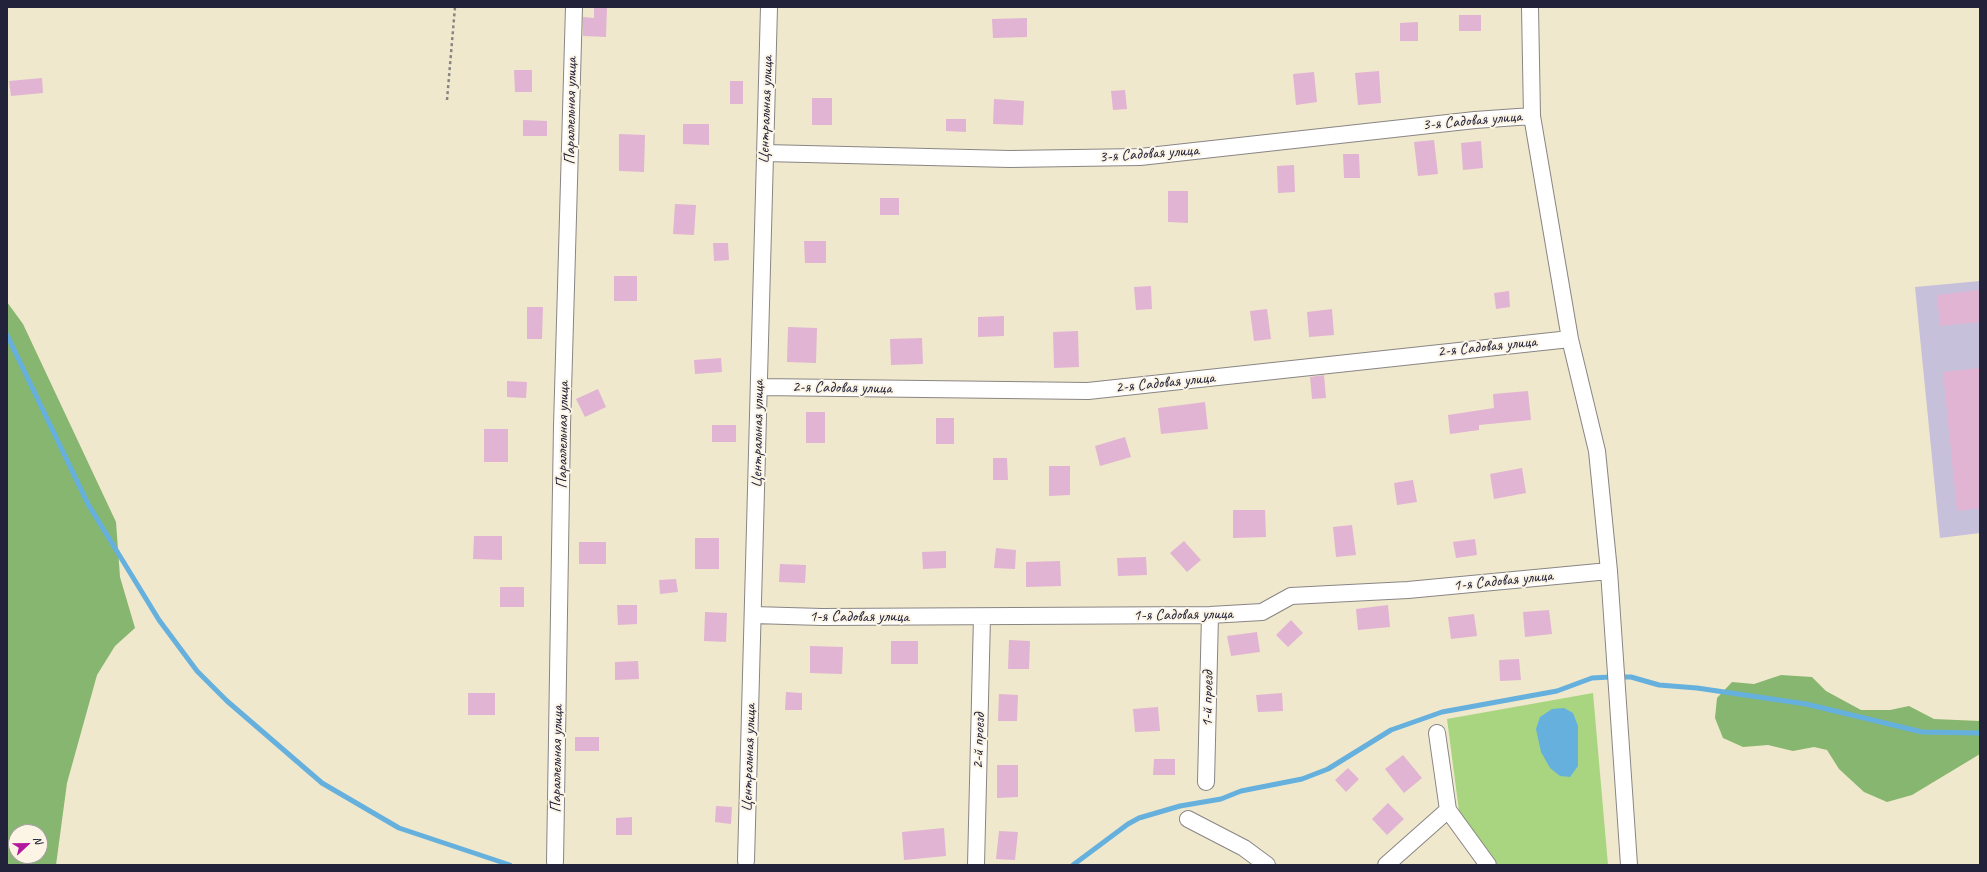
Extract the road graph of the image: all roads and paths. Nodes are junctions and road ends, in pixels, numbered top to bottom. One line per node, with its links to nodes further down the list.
1 (455, 7): 5 (path)
2 (574, 7): 19 (street, Параллельная улица)
3 (769, 7): 7 (street, Центральная улица)
4 (1530, 7): 6 (street)
5 (447, 100)
6 (1532, 116): 7 (street, 3-я Садовая улица); 8 (street)
7 (765, 153): 9 (street, Центральная улица)
8 (1570, 339): 9 (street, 2-я Садовая улица); 10 (street)
9 (759, 387): 11 (street, Центральная улица)
10 (1609, 571): 12 (street, 1-я Садовая улица); 24 (street)
11 (753, 615): 13 (street, 1-я Садовая улица); 18 (street, Центральная улица)
12 (1210, 615): 13 (street, 1-я Садовая улица); 15 (street, 1-й проезд)
13 (982, 617): 20 (street, 2-й проезд)
14 (1437, 733): 16 (street)
15 (1206, 782)
16 (1448, 810): 22 (street); 23 (street)
17 (1188, 819): 21 (street)
18 (746, 861)
19 (555, 862)
20 (976, 865)
21 (1267, 865)
22 (1386, 865)
23 (1488, 865)
24 (1629, 865)

